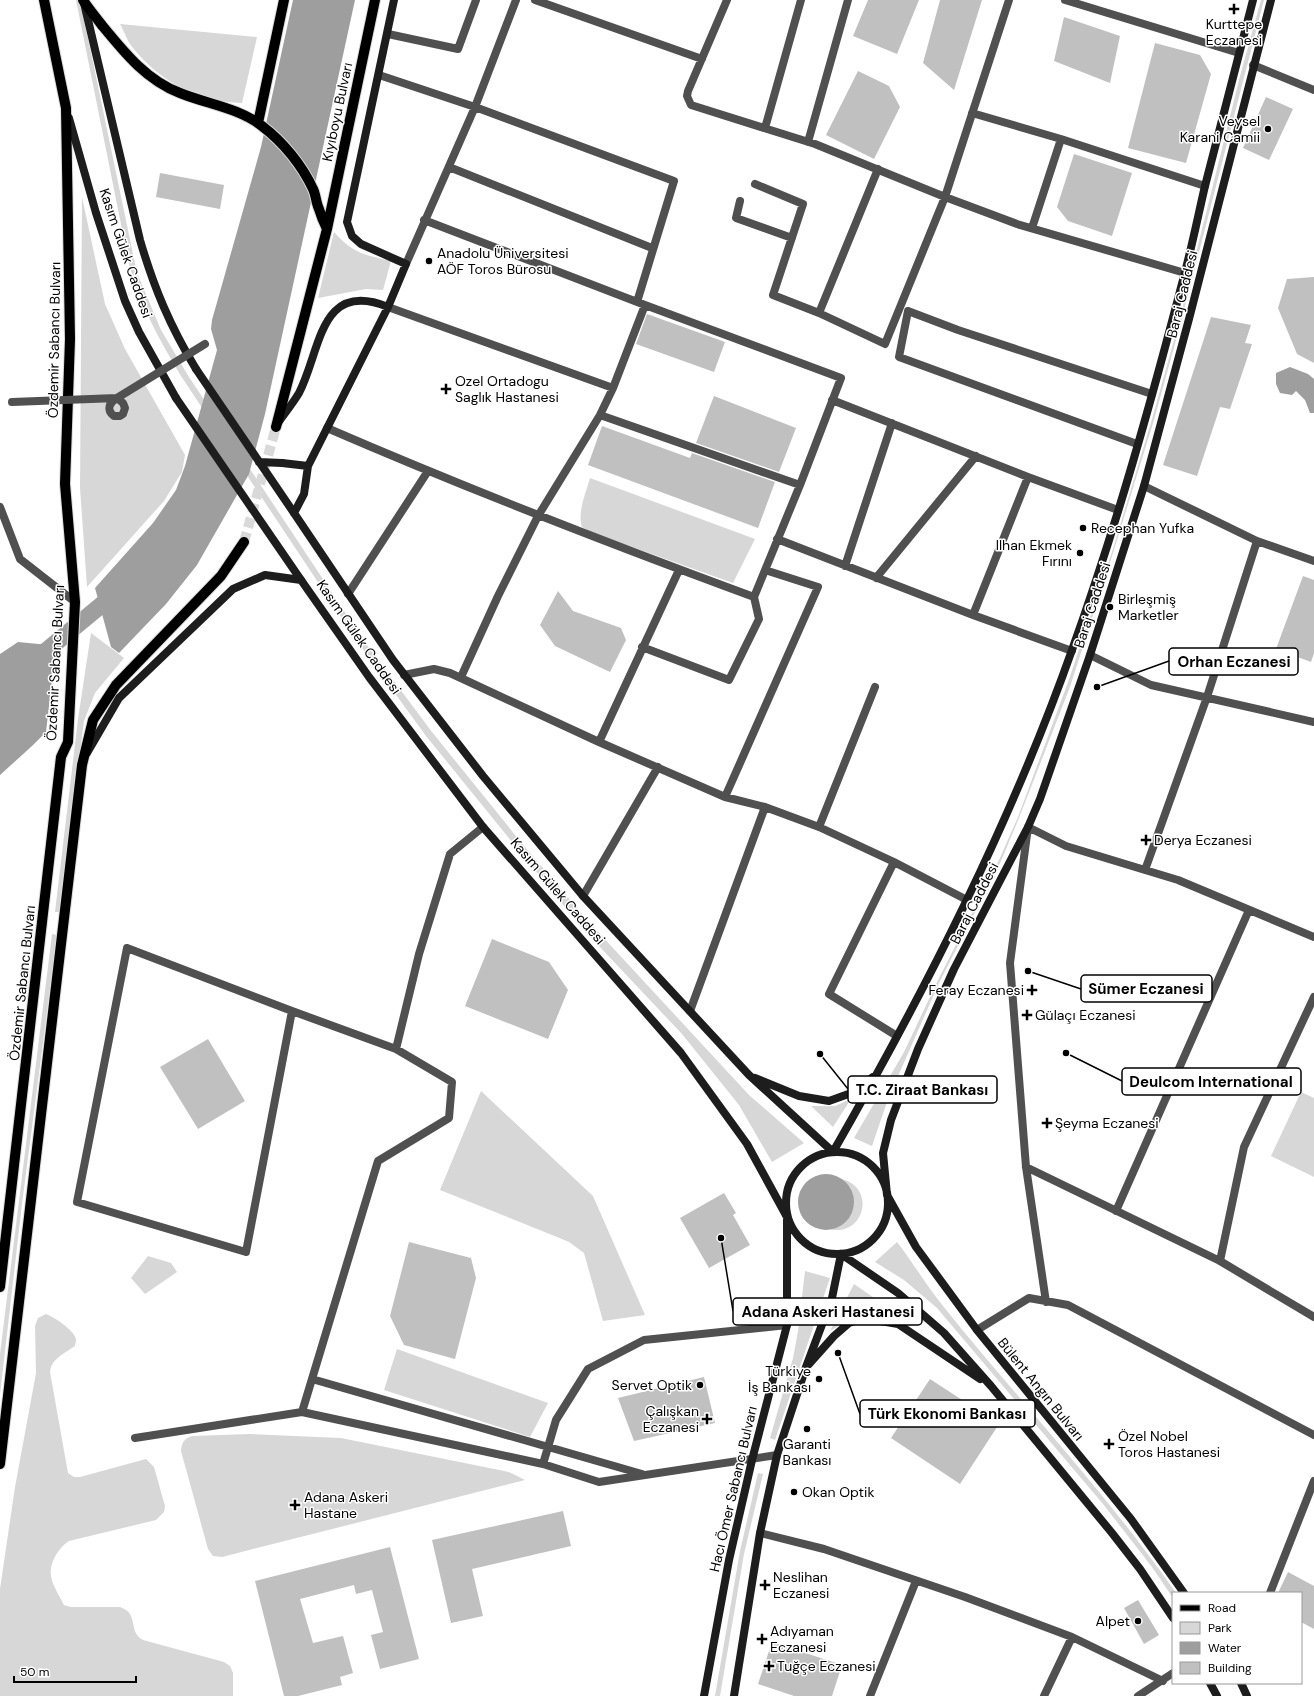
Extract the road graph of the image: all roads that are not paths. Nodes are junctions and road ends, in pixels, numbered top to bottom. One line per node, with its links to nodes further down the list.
1 (44, 0): 23 (main road, Kasım Gülek Caddesi)
2 (83, 0): 25 (main road); 57 (main road, Kasım Gülek Caddesi, bridge)
3 (284, 0): 25 (main road)
4 (375, 0): 37 (main road, Kıyıboyu Bulvarı)
5 (394, 0): 16 (main road)
6 (476, 0): 16 (street)
7 (516, 0): 22 (street)
8 (534, 0): 18 (street)
9 (727, 0): 18 (street)
10 (801, 0): 26 (street)
11 (848, 0): 28 (street)
12 (1009, 0): 24 (street)
13 (1065, 0): 17 (street)
14 (1253, 0): 17 (main road, Baraj Caddesi)
15 (1271, 0): 19 (main road, Baraj Caddesi)
16 (388, 34): 20 (main road)
17 (1239, 53): 32 (main road, Baraj Caddesi)
18 (702, 59): 26 (street)
19 (1253, 65): 21 (street); 62 (main road, Baraj Caddesi)
20 (379, 75): 22 (street); 40 (main road)
21 (1314, 90)
22 (475, 107): 29 (street); 39 (street)
23 (66, 108): 75 (main road, Kasım Gülek Caddesi, bridge); 78 (main road, Özdemir Sabancı Bulvarı)
24 (972, 113): 27 (street); 33 (street)
25 (260, 125): 37 (main road)
26 (765, 128): 28 (street)
27 (1061, 139): 32 (street); 36 (street)
28 (808, 142): 30 (street)
29 (449, 167): 35 (street); 39 (street)
30 (878, 169): 33 (street); 45 (street)
31 (755, 184): 38 (street)
32 (1205, 186): 41 (main road, Baraj Caddesi)
33 (944, 196): 36 (street); 45 (street)
34 (740, 202): 38 (street)
35 (424, 220): 40 (street); 42 (street)
36 (1032, 228): 41 (street)
37 (327, 229): 53 (main road)
38 (792, 238): 45 (street)
39 (652, 248): 42 (street)
40 (406, 264): 44 (main road)
41 (1185, 273): 48 (main road, Baraj Caddesi)
42 (637, 302): 43 (street)
43 (645, 305): 47 (street); 49 (street)
44 (388, 307): 47 (street); 53 (main road); 54 (main road)
45 (819, 313)
46 (205, 344): 50 (street, bridge)
47 (614, 388): 51 (street)
48 (1152, 394): 55 (main road, Baraj Caddesi); 55 (street)
49 (832, 400): 52 (street); 61 (street)
50 (12, 402)
51 (600, 415): 61 (street); 66 (street)
52 (892, 423): 56 (street); 71 (street)
53 (276, 427)
54 (327, 428): 58 (main road); 59 (street)
55 (1137, 444): 64 (main road, Baraj Caddesi)
56 (976, 456): 60 (street); 74 (street)
57 (259, 462): 58 (main road, bridge); 65 (main road, Kasım Gülek Caddesi, bridge)
58 (308, 466): 65 (main road)
59 (428, 471): 66 (street); 76 (street)
60 (1028, 477): 64 (street); 79 (street)
61 (800, 485): 67 (street)
62 (1144, 486): 68 (street); 82 (main road, Baraj Caddesi)
63 (0, 507): 78 (street)
64 (1118, 510): 81 (main road, Baraj Caddesi)
65 (294, 513): 76 (main road, Kasım Gülek Caddesi)
66 (538, 516): 72 (street); 84 (street)
67 (777, 539): 71 (street); 73 (street)
68 (1257, 541): 70 (street); 86 (street)
69 (244, 542): 89 (main road)
70 (1314, 561)
71 (845, 566): 74 (street)
72 (679, 570): 77 (street); 80 (street)
73 (765, 570): 77 (street); 91 (street)
74 (876, 578): 79 (street)
75 (301, 580): 89 (main road); 93 (main road, Kasım Gülek Caddesi)
76 (348, 594): 83 (main road, Kasım Gülek Caddesi)
77 (754, 597): 80 (street)
78 (75, 602): 116 (main road, Özdemir Sabancı Bulvarı)
79 (973, 616): 81 (street)
80 (642, 647): 88 (street)
81 (1072, 651): 99 (main road, Baraj Caddesi)
82 (1090, 655): 86 (street); 95 (main road, Baraj Caddesi)
83 (404, 674): 84 (street); 98 (main road, Kasım Gülek Caddesi)
84 (461, 677): 88 (street)
85 (875, 687): 94 (street)
86 (1207, 697): 87 (street); 97 (street)
87 (1314, 722)
88 (598, 742): 90 (street)
89 (84, 759): 130 (main road)
90 (658, 768): 91 (street); 98 (street)
91 (725, 797): 92 (street)
92 (765, 807): 94 (street); 104 (street)
93 (483, 826): 106 (street); 113 (main road, Kasım Gülek Caddesi)
94 (819, 827): 96 (street)
95 (1028, 827): 97 (street); 110 (street); 111 (main road, Baraj Caddesi)
96 (894, 862): 99 (street); 105 (street)
97 (1145, 870): 100 (street)
98 (583, 896): 104 (main road, Kasım Gülek Caddesi)
99 (967, 900): 105 (main road, Baraj Caddesi)
100 (1250, 910): 101 (street); 112 (street)
101 (1314, 937)
102 (1314, 997): 115 (street)
103 (292, 1011): 103 (street); 106 (street)
104 (690, 1011): 108 (main road, Kasım Gülek Caddesi)
105 (897, 1036): 107 (main road, Baraj Caddesi)
106 (396, 1049): 122 (street)
107 (877, 1073): 108 (main road); 109 (main road, Baraj Caddesi)
108 (749, 1075): 109 (main road, Kasım Gülek Caddesi)
109 (833, 1152): 111 (main road); 113 (main road)
110 (1026, 1167): 112 (street); 117 (street)
111 (887, 1195): 114 (main road); 120 (main road, Bülent Angın Bulvarı)
112 (1116, 1211): 115 (street)
113 (787, 1217): 114 (main road); 119 (main road, Hacı Ömer Sabancı Bulvarı)
114 (841, 1254): 121 (main road); 123 (main road)
115 (1220, 1261): 118 (street)
116 (0, 1287)
117 (1046, 1302): 120 (street); 125 (street)
118 (1314, 1317)
119 (788, 1325): 127 (street); 129 (main road, Hacı Ömer Sabancı Bulvarı)
120 (976, 1330): 136 (main road, Bülent Angın Bulvarı)
121 (806, 1367): 123 (main road); 128 (main road)
122 (312, 1379): 124 (street); 127 (street)
123 (991, 1386): 138 (main road)
124 (302, 1412): 126 (street); 131 (street)
125 (1314, 1435)
126 (135, 1438)
127 (550, 1446): 131 (street); 132 (street)
128 (777, 1455): 129 (street); 134 (main road)
129 (752, 1460): 132 (street); 144 (main road, Hacı Ömer Sabancı Bulvarı)
130 (0, 1464)
131 (543, 1464): 132 (street)
132 (645, 1475)
133 (1314, 1481): 137 (street)
134 (760, 1533): 135 (street); 145 (main road)
135 (916, 1581): 139 (street); 146 (street)
136 (1183, 1592)
137 (1270, 1592)
138 (1172, 1617)
139 (1072, 1637): 141 (street); 147 (street)
140 (1172, 1674): 141 (street)
141 (1163, 1681): 148 (street)
142 (1211, 1684): 149 (main road)
143 (1241, 1684): 150 (main road)
144 (704, 1696)
145 (734, 1696)
146 (870, 1696)
147 (1044, 1696)
148 (1138, 1696)
149 (1217, 1696)
150 (1247, 1696)

